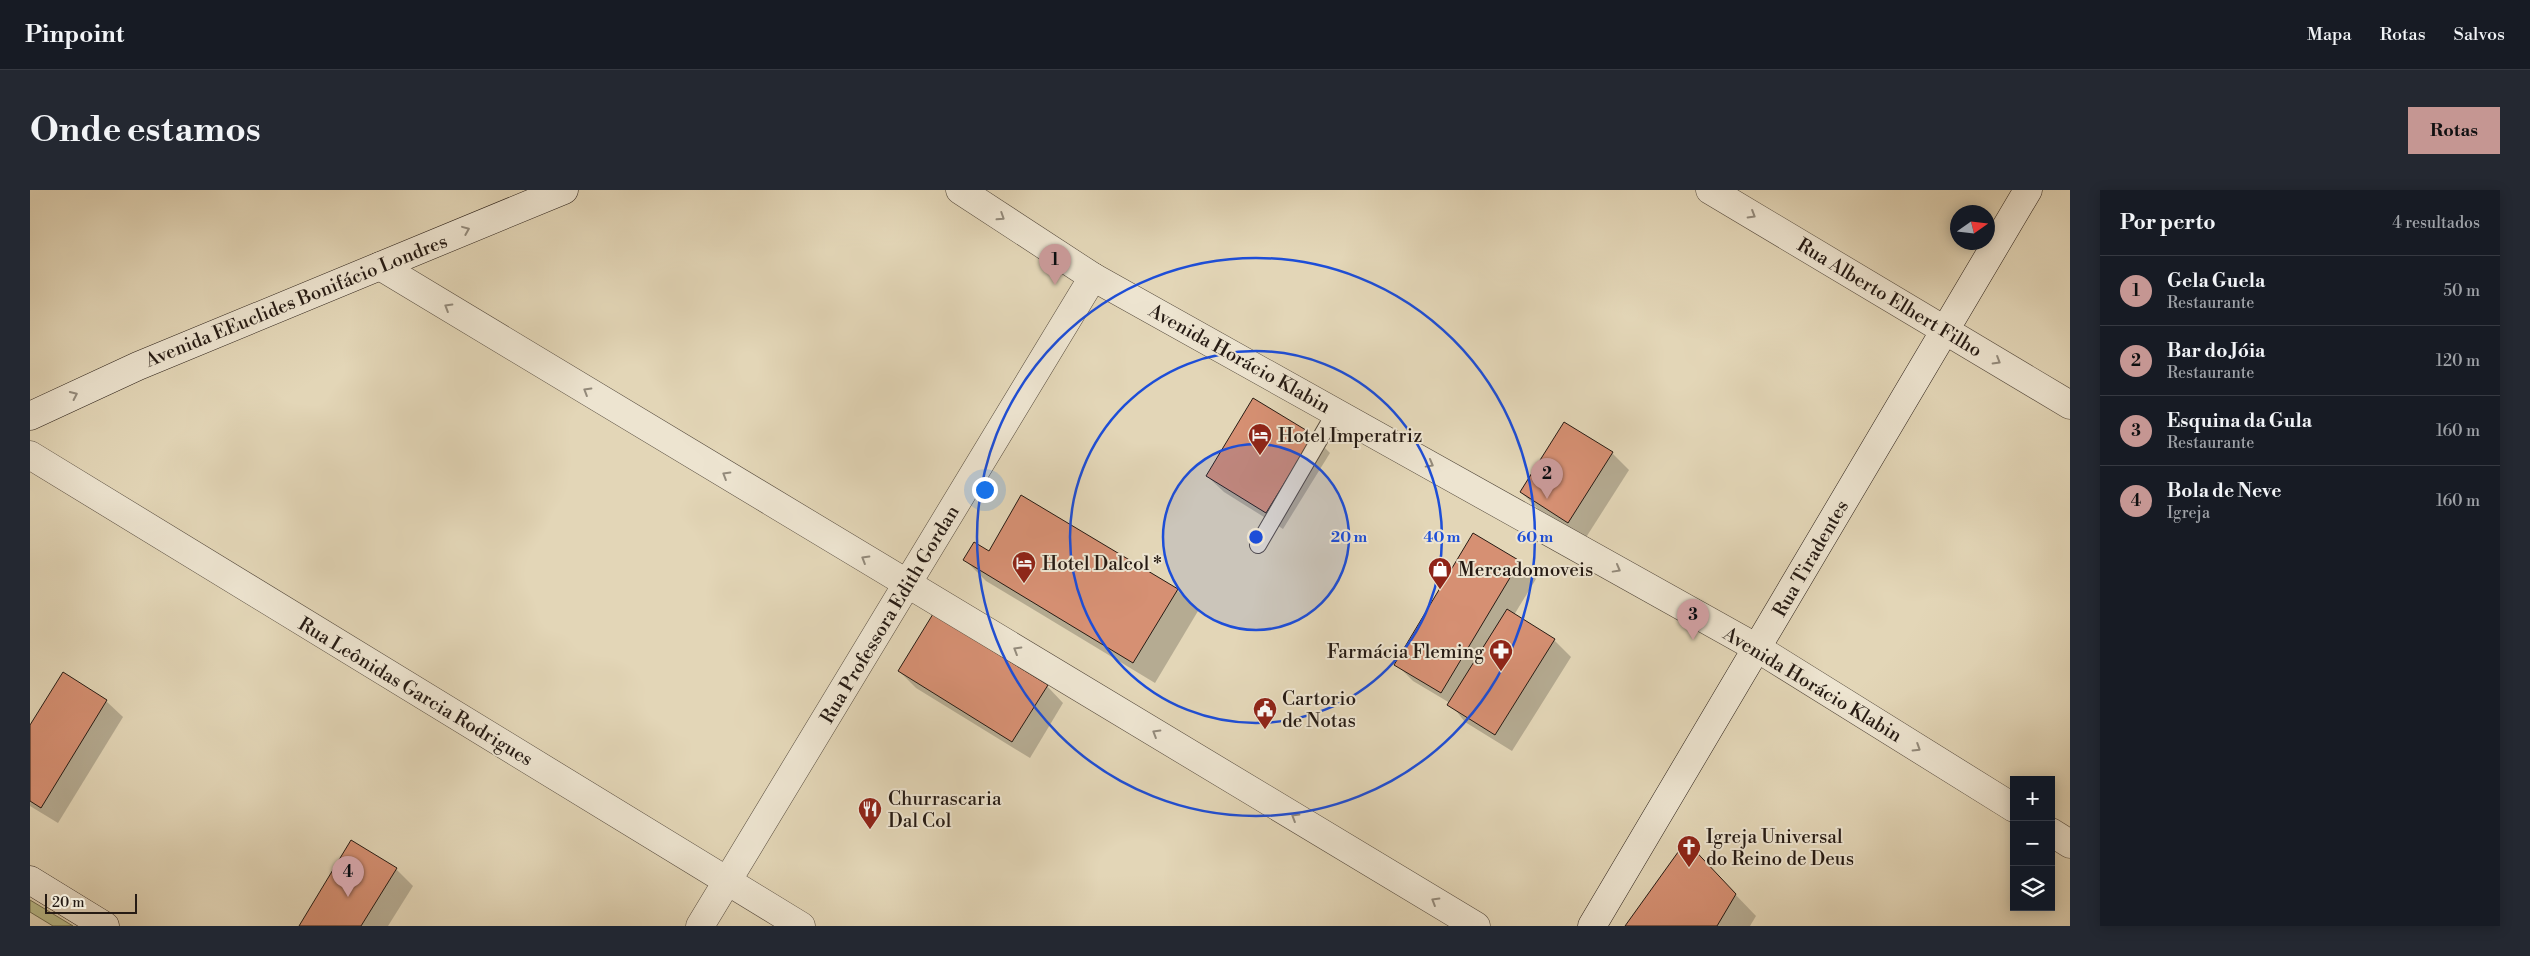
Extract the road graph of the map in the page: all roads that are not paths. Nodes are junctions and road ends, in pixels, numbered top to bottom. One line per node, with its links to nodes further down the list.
1 (564, 190): 5 (street, Avenida EEuclides Bonifácio Londres, one-way to 1)
2 (960, 190): 6 (street, Avenida Horácio Klabin, one-way to 6)
3 (1710, 190): 7 (street, Rua Alberto Elhert Filho, one-way to 7)
4 (2028, 190): 7 (street, Rua Tiradentes)
5 (380, 266): 10 (street, Avenida EEuclides Bonifácio Londres, one-way to 5); 13 (street, one-way to 5)
6 (1093, 277): 9 (street, Avenida Horácio Klabin); 13 (street, Rua Professora Edith Gordan)
7 (1944, 329): 8 (street, Rua Alberto Elhert Filho, one-way to 8); 14 (street, Rua Tiradentes)
8 (2070, 405)
9 (1336, 411): 12 (lane); 14 (street, Avenida Horácio Klabin, one-way to 14)
10 (30, 416)
11 (30, 455): 19 (street, Rua Leônidas Garcia Rodrigues)
12 (1258, 545)
13 (907, 584): 19 (street, Rua Professora Edith Gordan); 23 (street, one-way to 13)
14 (1757, 648): 15 (street, Avenida Horácio Klabin, one-way to 15); 24 (street, Rua Tiradentes)
15 (2010, 806)
16 (2055, 835): 17 (street)
17 (2070, 844)
18 (30, 880): 20 (street)
19 (727, 881): 21 (street, Rua Professora Edith Gordan); 22 (street, Rua Leônidas Garcia Rodrigues)
20 (105, 926)
21 (700, 926)
22 (802, 926)
23 (1476, 926)
24 (1592, 926)

